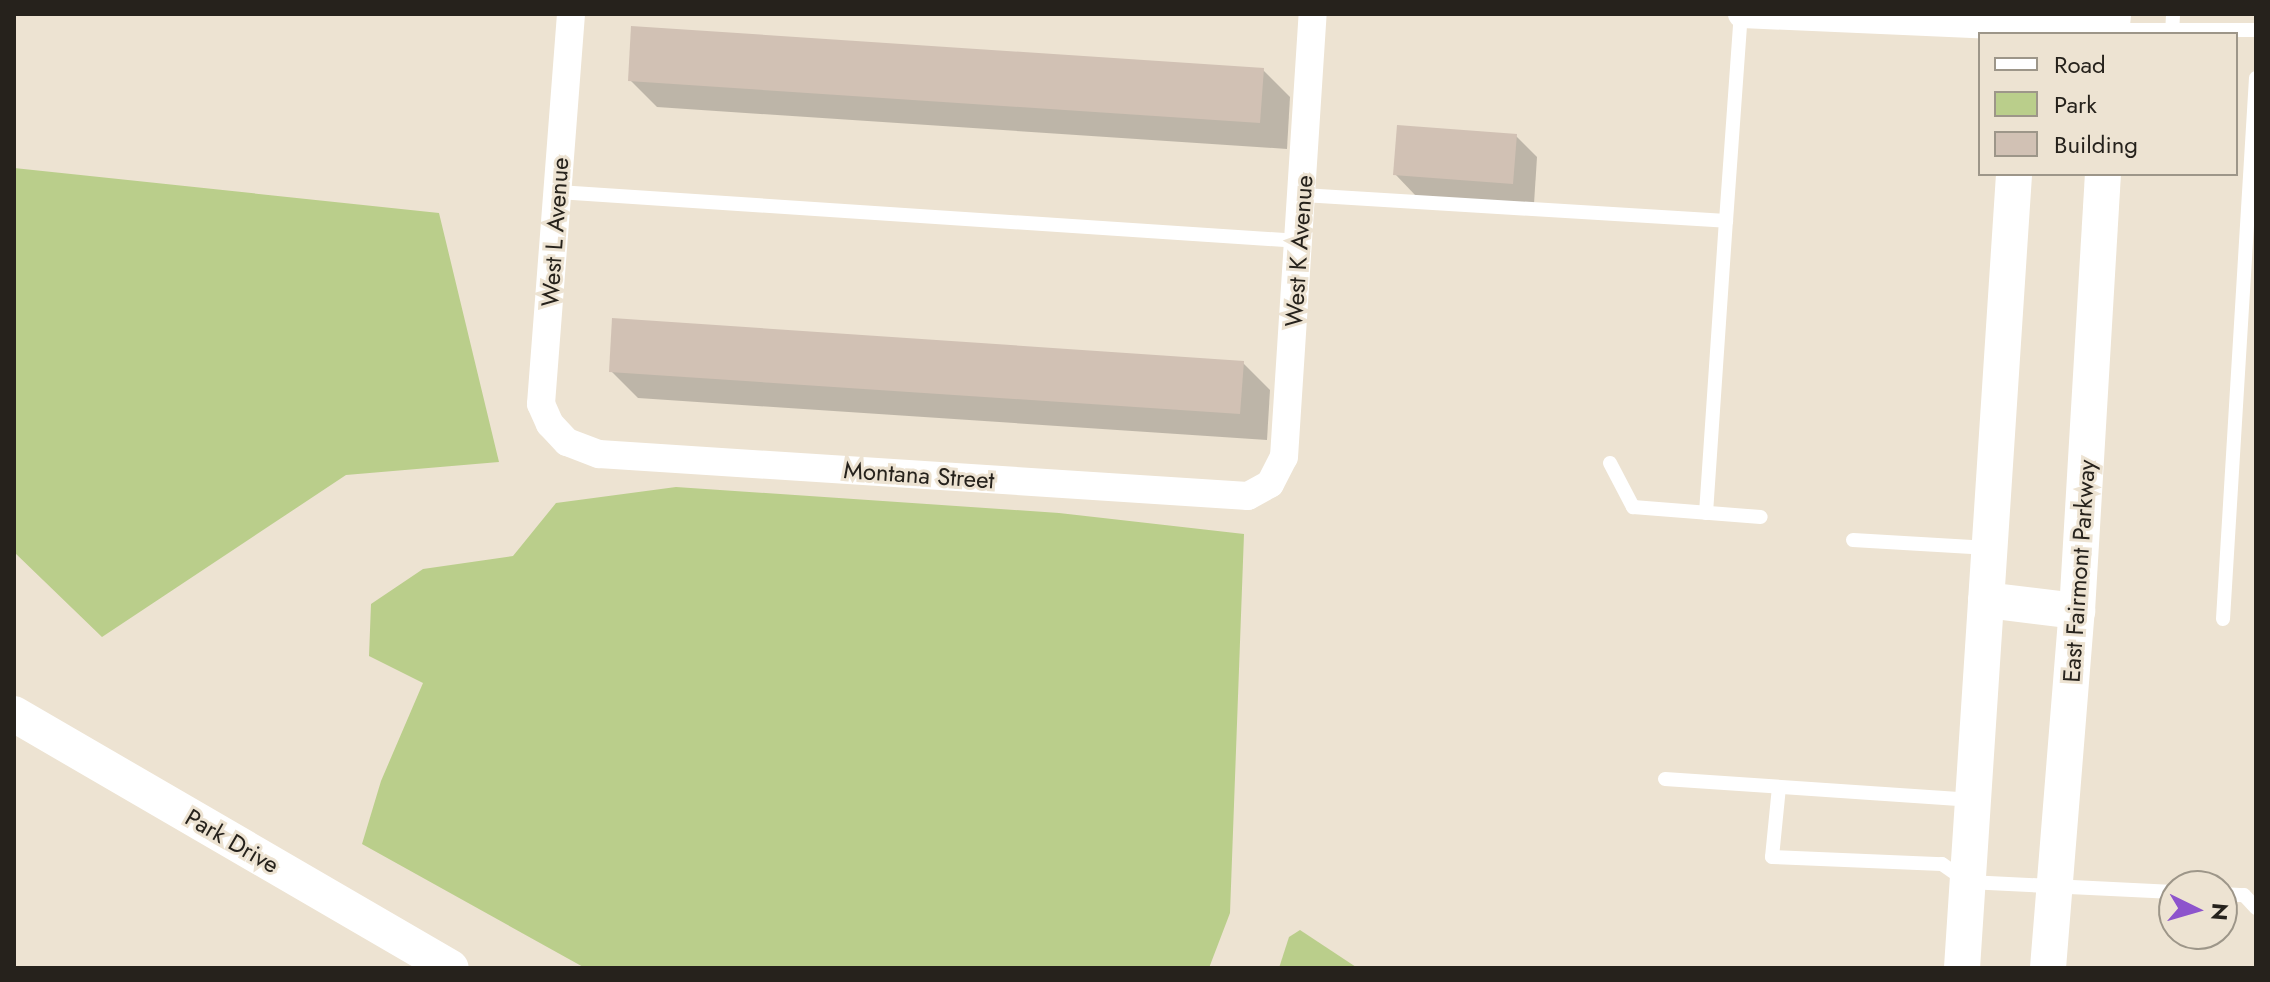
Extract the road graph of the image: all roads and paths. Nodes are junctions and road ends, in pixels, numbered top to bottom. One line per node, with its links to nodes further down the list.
1 (571, 14): 13 (street, West L Avenue)
2 (1313, 14): 14 (street, West K Avenue)
3 (1741, 14): 4 (street); 15 (lane)
4 (1950, 19): 5 (street)
5 (2024, 26): 6 (street)
6 (2112, 26): 8 (lane)
7 (2256, 30): 9 (lane)
8 (2157, 32)
9 (2214, 32)
10 (2256, 78): 26 (lane)
11 (2014, 176): 23 (street)
12 (2103, 176): 25 (street, East Fairmont Parkway)
13 (558, 192): 16 (lane); 17 (street, West L Avenue)
14 (1303, 195): 15 (lane); 16 (street, West K Avenue)
15 (1726, 221): 20 (lane)
16 (1299, 241): 19 (street, West K Avenue)
17 (567, 442): 19 (street, Montana Street)
18 (1610, 463): 20 (lane)
19 (1270, 484)
20 (1706, 513): 21 (lane)
21 (1761, 517)
22 (1853, 540): 23 (lane)
23 (1990, 548): 24 (street)
24 (1986, 600): 25 (street); 30 (street)
25 (2077, 611): 32 (street, East Fairmont Parkway)
26 (2223, 619)
27 (14, 714): 36 (street, Park Drive)
28 (1665, 779): 29 (lane)
29 (1779, 787): 30 (lane); 31 (lane)
30 (1973, 800): 31 (street)
31 (1968, 882): 32 (lane); 37 (street)
32 (2055, 886): 33 (lane); 38 (street, East Fairmont Parkway)
33 (2158, 891)
34 (2238, 895): 35 (lane)
35 (2256, 908)
36 (451, 968)
37 (1962, 968)
38 (2048, 968)

